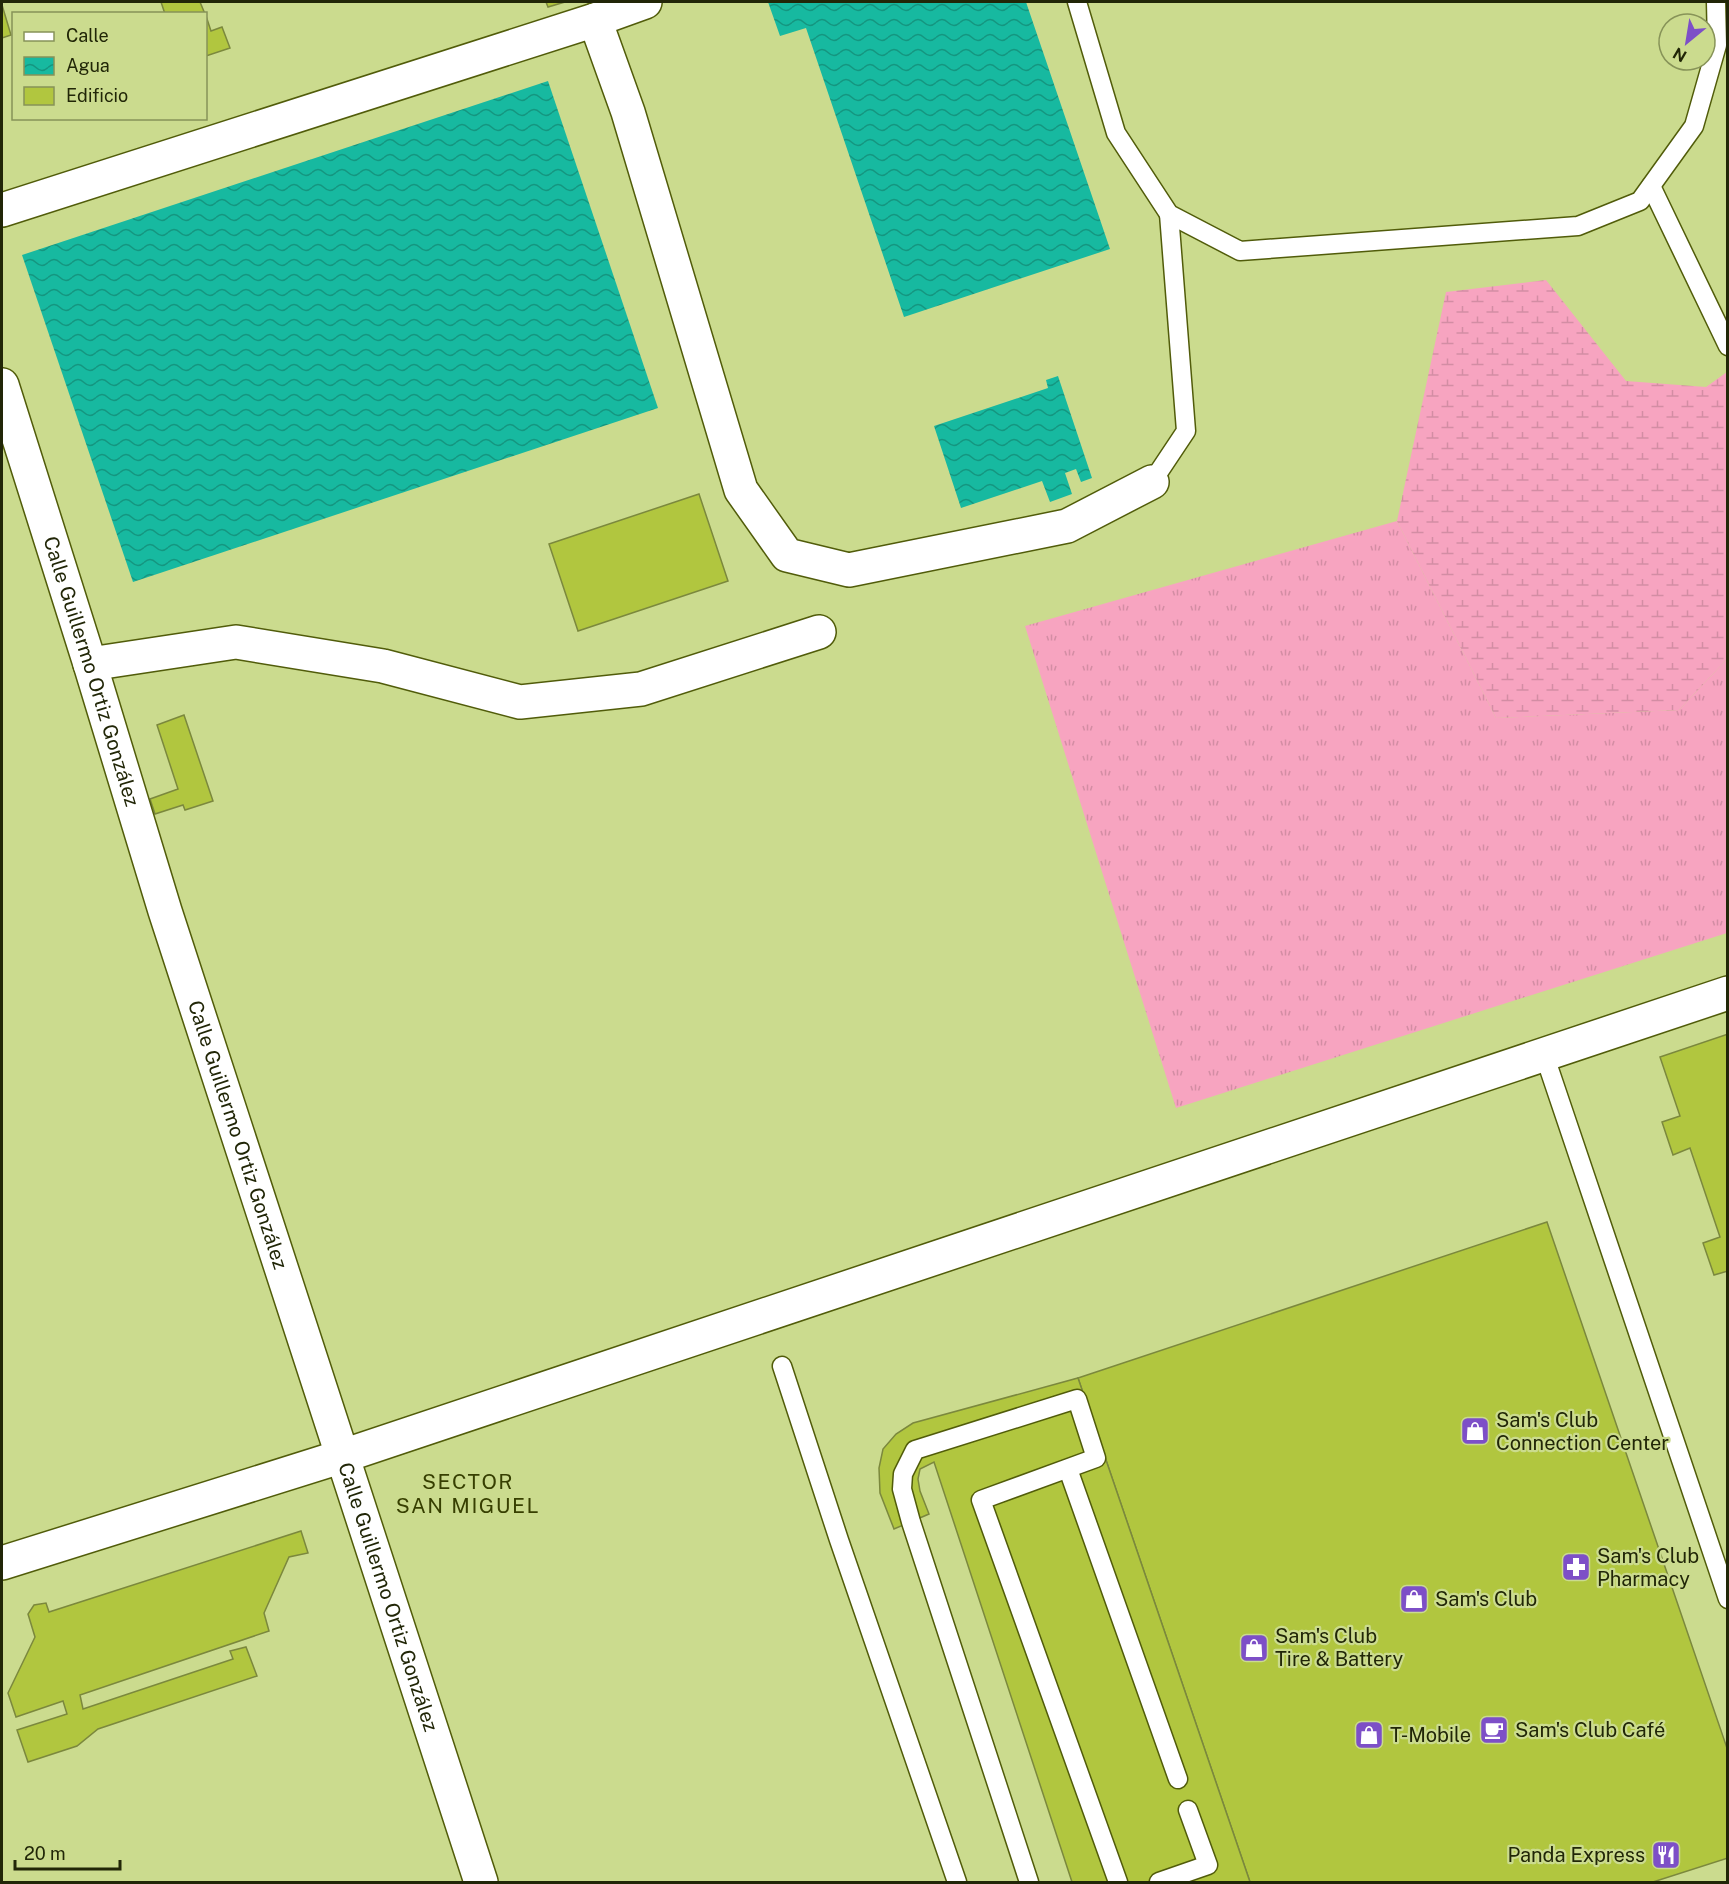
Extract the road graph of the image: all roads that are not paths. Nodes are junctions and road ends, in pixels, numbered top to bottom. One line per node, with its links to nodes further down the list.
1 (645, 2): 4 (street)
2 (1077, 2): 7 (lane)
3 (1716, 2): 5 (lane)
4 (595, 20): 6 (street); 10 (street)
5 (1651, 186): 7 (lane); 8 (lane)
6 (2, 210)
7 (1169, 214): 10 (lane)
8 (1728, 346)
9 (2, 386): 12 (street, Calle Guillermo Ortiz González)
10 (1152, 482)
11 (819, 632): 12 (street)
12 (90, 664): 16 (street, Calle Guillermo Ortiz González)
13 (1728, 993): 14 (street)
14 (1544, 1054): 16 (street); 19 (lane)
15 (782, 1366): 23 (lane)
16 (343, 1456): 18 (street); 22 (street, Calle Guillermo Ortiz González)
17 (1068, 1470): 20 (lane); 24 (lane); 25 (lane)
18 (2, 1563)
19 (1728, 1599)
20 (1178, 1779)
21 (1188, 1810): 26 (lane)
22 (481, 1882)
23 (957, 1882)
24 (1029, 1882)
25 (1118, 1882)
26 (1159, 1882)

